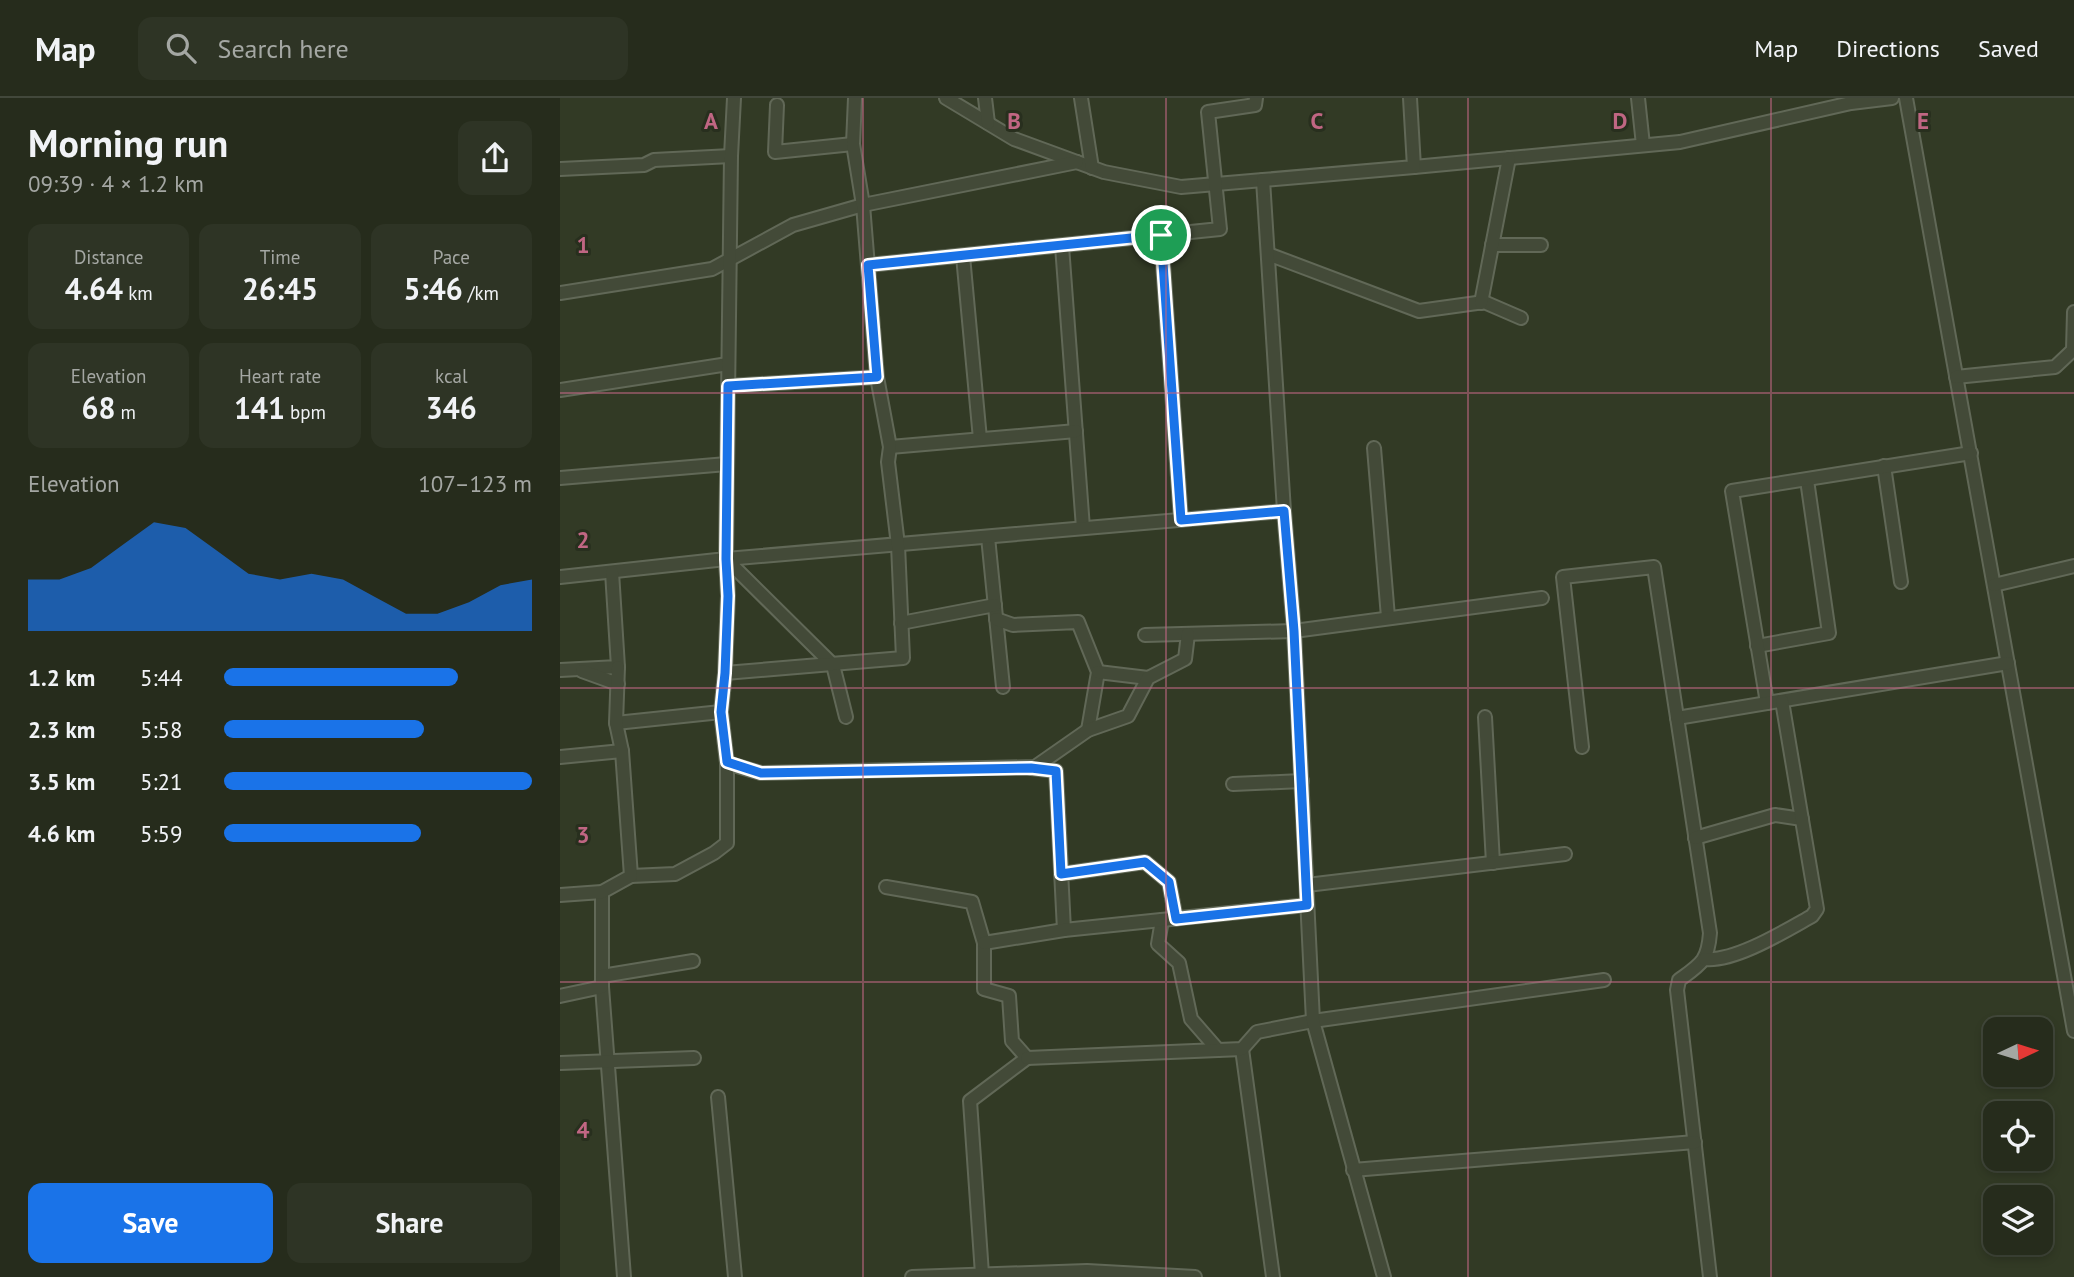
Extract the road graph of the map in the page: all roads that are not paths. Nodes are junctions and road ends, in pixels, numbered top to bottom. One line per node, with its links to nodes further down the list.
1 (734, 98): 15 (street)
2 (855, 98): 13 (street)
3 (946, 98): 12 (street)
4 (985, 98): 12 (street)
5 (1081, 98): 19 (street)
6 (1256, 98): 22 (street)
7 (1410, 98): 18 (street)
8 (1638, 98): 14 (street)
9 (1892, 98): 14 (street)
10 (1906, 98): 38 (street)
11 (777, 105): 13 (street)
12 (988, 124): 17 (street)
13 (853, 144): 23 (street)
14 (1643, 145): 16 (street)
15 (731, 156): 20 (street); 30 (street)
16 (1509, 158): 18 (street); 26 (street)
17 (1077, 162): 19 (street); 23 (street)
18 (1414, 167): 21 (street)
19 (1092, 168): 22 (street)
20 (560, 169)
21 (1263, 180): 22 (street); 28 (street)
22 (1214, 184): 24 (street)
23 (863, 205): 30 (street); 31 (street)
24 (1161, 235): 27 (street); 51 (street)
25 (1541, 244): 26 (street)
26 (1492, 245): 33 (street)
27 (1062, 246): 29 (street); 41 (street)
28 (1268, 254): 33 (street); 50 (street)
29 (963, 256): 31 (street); 42 (street)
30 (730, 260): 32 (street); 36 (street)
31 (868, 265): 37 (street)
32 (560, 293)
33 (1481, 303): 35 (street)
34 (2074, 312): 38 (street)
35 (1521, 318)
36 (728, 364): 39 (street); 40 (street)
37 (877, 377): 39 (street); 43 (street)
38 (1956, 377): 45 (street)
39 (728, 386): 46 (street)
40 (560, 390)
41 (1076, 430): 42 (street); 52 (street)
42 (980, 439): 43 (street)
43 (890, 447): 54 (street)
44 (1374, 448): 63 (street)
45 (1971, 453): 47 (street); 60 (street)
46 (727, 464): 48 (street); 55 (street)
47 (1884, 466): 49 (street); 59 (street)
48 (560, 478)
49 (1807, 480): 68 (street); 68 (street)
50 (1284, 511): 51 (street); 65 (street)
51 (1181, 520): 52 (street)
52 (1083, 528): 53 (street)
53 (988, 537): 54 (street); 62 (street)
54 (898, 545): 55 (street); 64 (street)
55 (726, 559): 57 (street); 70 (street); 75 (street)
56 (2074, 566): 60 (street)
57 (612, 572): 58 (street); 71 (street)
58 (560, 577)
59 (1901, 582)
60 (1994, 585): 69 (street)
61 (1542, 598): 63 (street)
62 (995, 612): 64 (street); 74 (street); 78 (street)
63 (1388, 617): 65 (street)
64 (901, 623): 70 (street)
65 (1294, 631): 66 (street); 92 (street)
66 (1188, 634): 67 (street); 76 (street)
67 (1145, 635)
68 (1757, 646): 80 (street)
69 (2008, 663): 79 (street); 113 (street)
70 (833, 665): 75 (street); 82 (street)
71 (618, 667): 72 (street); 77 (street)
72 (576, 669): 73 (street); 77 (street)
73 (560, 670)
74 (1098, 671): 76 (street); 86 (street)
75 (725, 673): 81 (street)
76 (1148, 678): 86 (street)
77 (618, 684): 85 (street)
78 (1003, 687)
79 (1782, 701): 80 (street); 94 (street)
80 (1767, 703): 84 (street)
81 (721, 712): 85 (street); 90 (street)
82 (846, 717)
83 (1485, 717): 97 (street)
84 (1677, 718): 87 (street); 95 (street)
85 (616, 723): 88 (street)
86 (1088, 730): 91 (street)
87 (1582, 747)
88 (622, 751): 89 (street); 99 (street)
89 (560, 757)
90 (727, 762): 91 (street); 99 (street)
91 (1031, 768): 98 (street)
92 (1302, 781): 93 (street); 100 (street)
93 (1233, 784)
94 (1802, 818): 95 (street); 109 (street)
95 (1695, 838): 109 (street)
96 (1565, 854): 97 (street)
97 (1493, 863): 100 (street)
98 (1061, 874): 105 (street); 107 (street)
99 (631, 876): 102 (street)
100 (1307, 885): 104 (street)
101 (886, 887): 108 (street)
102 (602, 892): 103 (street); 112 (street)
103 (560, 895)
104 (1307, 905): 105 (street); 115 (street)
105 (1176, 919): 106 (street)
106 (1162, 920): 107 (street); 118 (street)
107 (1064, 930): 108 (street)
108 (984, 943): 120 (street)
109 (1705, 959): 124 (street)
110 (693, 961): 112 (street)
111 (1604, 980): 115 (street)
112 (602, 981): 114 (street); 121 (street)
113 (2070, 981): 116 (street)
114 (560, 996)
115 (1313, 1021): 117 (street); 125 (street)
116 (2074, 1031)
117 (1242, 1049): 118 (street); 132 (street)
118 (1218, 1050): 120 (street)
119 (694, 1058): 121 (street)
120 (1027, 1058): 127 (street)
121 (608, 1061): 122 (street); 128 (street)
122 (560, 1063)
123 (718, 1097): 129 (street)
124 (1695, 1142): 125 (street); 134 (street)
125 (1353, 1170): 133 (street)
126 (1088, 1274): 127 (street); 131 (street)
127 (982, 1275): 130 (street)
128 (624, 1277)
129 (735, 1277)
130 (912, 1277)
131 (1195, 1277)
132 (1273, 1277)
133 (1384, 1277)
134 (1710, 1277)

